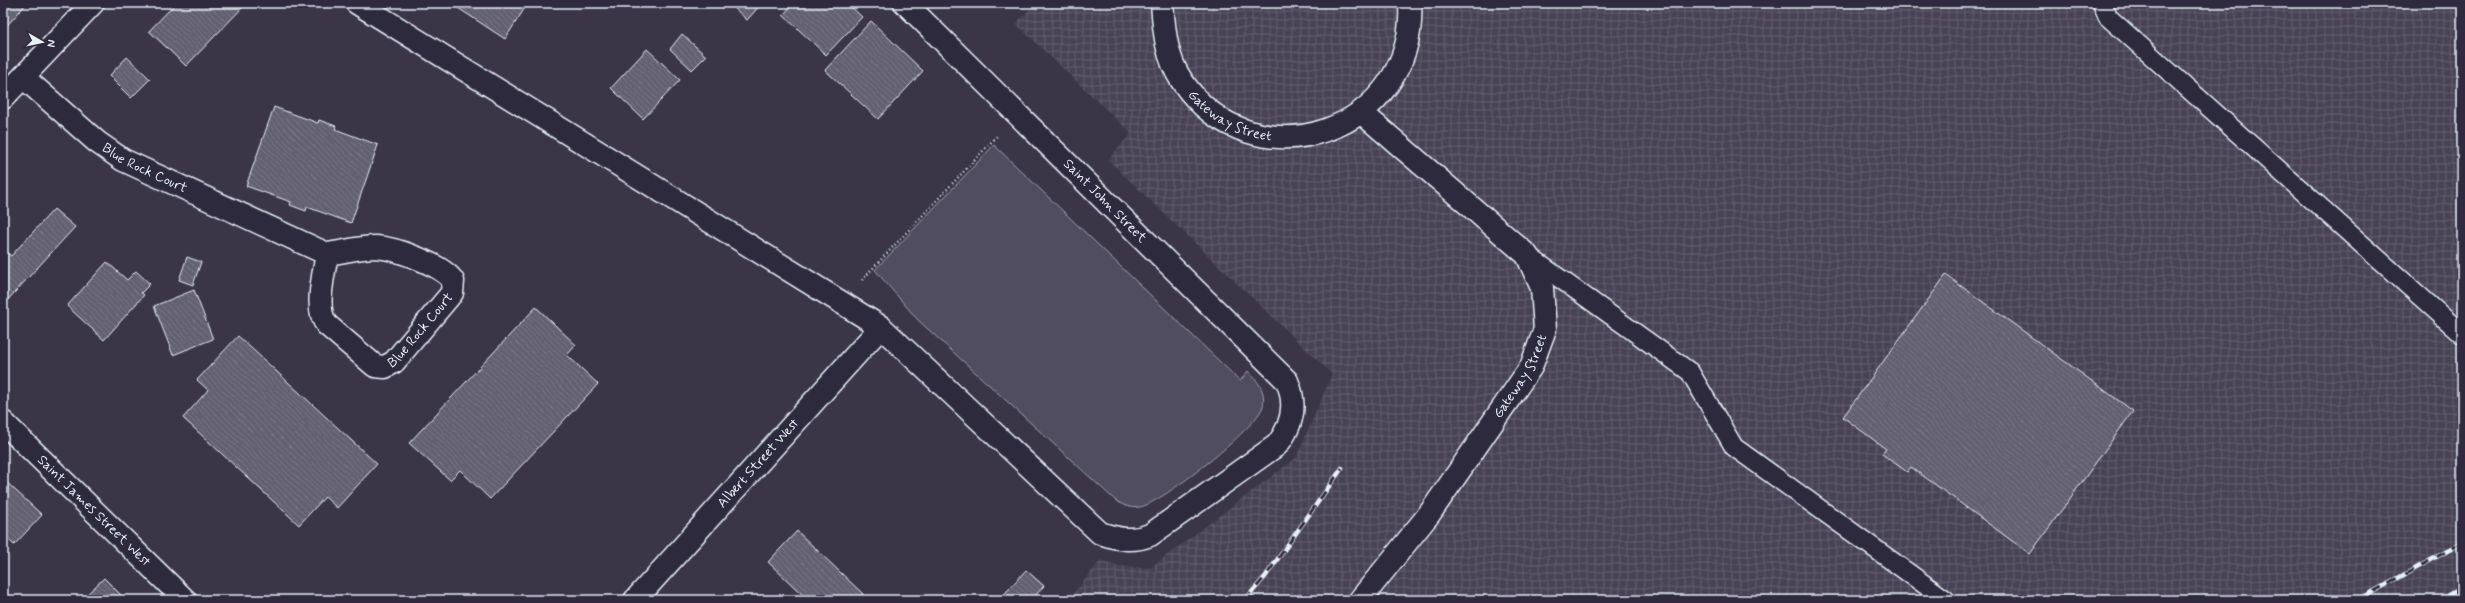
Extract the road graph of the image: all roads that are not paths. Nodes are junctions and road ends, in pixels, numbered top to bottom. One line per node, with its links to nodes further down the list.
1 (94, 3): 7 (street)
2 (357, 3): 12 (street)
3 (905, 3): 12 (street, Saint John Street)
4 (1162, 3): 9 (street, Gateway Street)
5 (1410, 3): 9 (street, Gateway Street)
6 (2102, 3): 13 (lane)
7 (23, 77): 8 (street); 10 (street, Blue Rock Court)
8 (3, 98)
9 (1362, 113): 11 (street, Gateway Street)
10 (327, 254): 10 (street, Blue Rock Court)
11 (1527, 255): 17 (street, Gateway Street); 18 (lane)
12 (881, 327): 16 (street, Albert Street West)
13 (2462, 334)
14 (3, 422): 15 (street, Saint James Street West)
15 (185, 600)
16 (635, 600)
17 (1360, 600)
18 (1946, 600)

